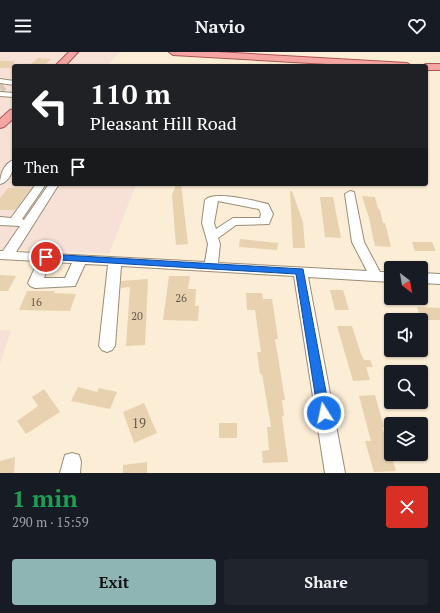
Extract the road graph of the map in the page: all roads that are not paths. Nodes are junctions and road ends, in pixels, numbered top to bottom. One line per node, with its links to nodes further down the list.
1 (74, 52): 3 (main road)
2 (173, 52): 4 (main road)
3 (62, 64)
4 (374, 64)
5 (428, 67): 6 (main road)
6 (440, 67)
7 (0, 94): 8 (street)
8 (12, 95)
9 (12, 114): 10 (main road)
10 (0, 125)
11 (0, 161): 12 (street)
12 (12, 163)
13 (12, 166): 14 (street)
14 (5, 177)
15 (39, 186): 20 (street)
16 (53, 186): 21 (street)
17 (350, 194): 29 (street)
18 (235, 201): 19 (street); 19 (street); 22 (street)
19 (233, 222): 22 (street)
20 (6, 223): 21 (street)
21 (28, 223): 23 (street)
22 (212, 237): 27 (street)
23 (3, 255): 24 (street)
24 (46, 257): 25 (street); 25 (street)
25 (81, 259): 26 (street)
26 (115, 261): 27 (street); 33 (street)
27 (211, 266): 28 (street)
28 (300, 271): 29 (street); 34 (street)
29 (376, 276): 30 (street)
30 (384, 277)
31 (428, 278): 32 (street)
32 (440, 279)
33 (107, 346)
34 (335, 473)

